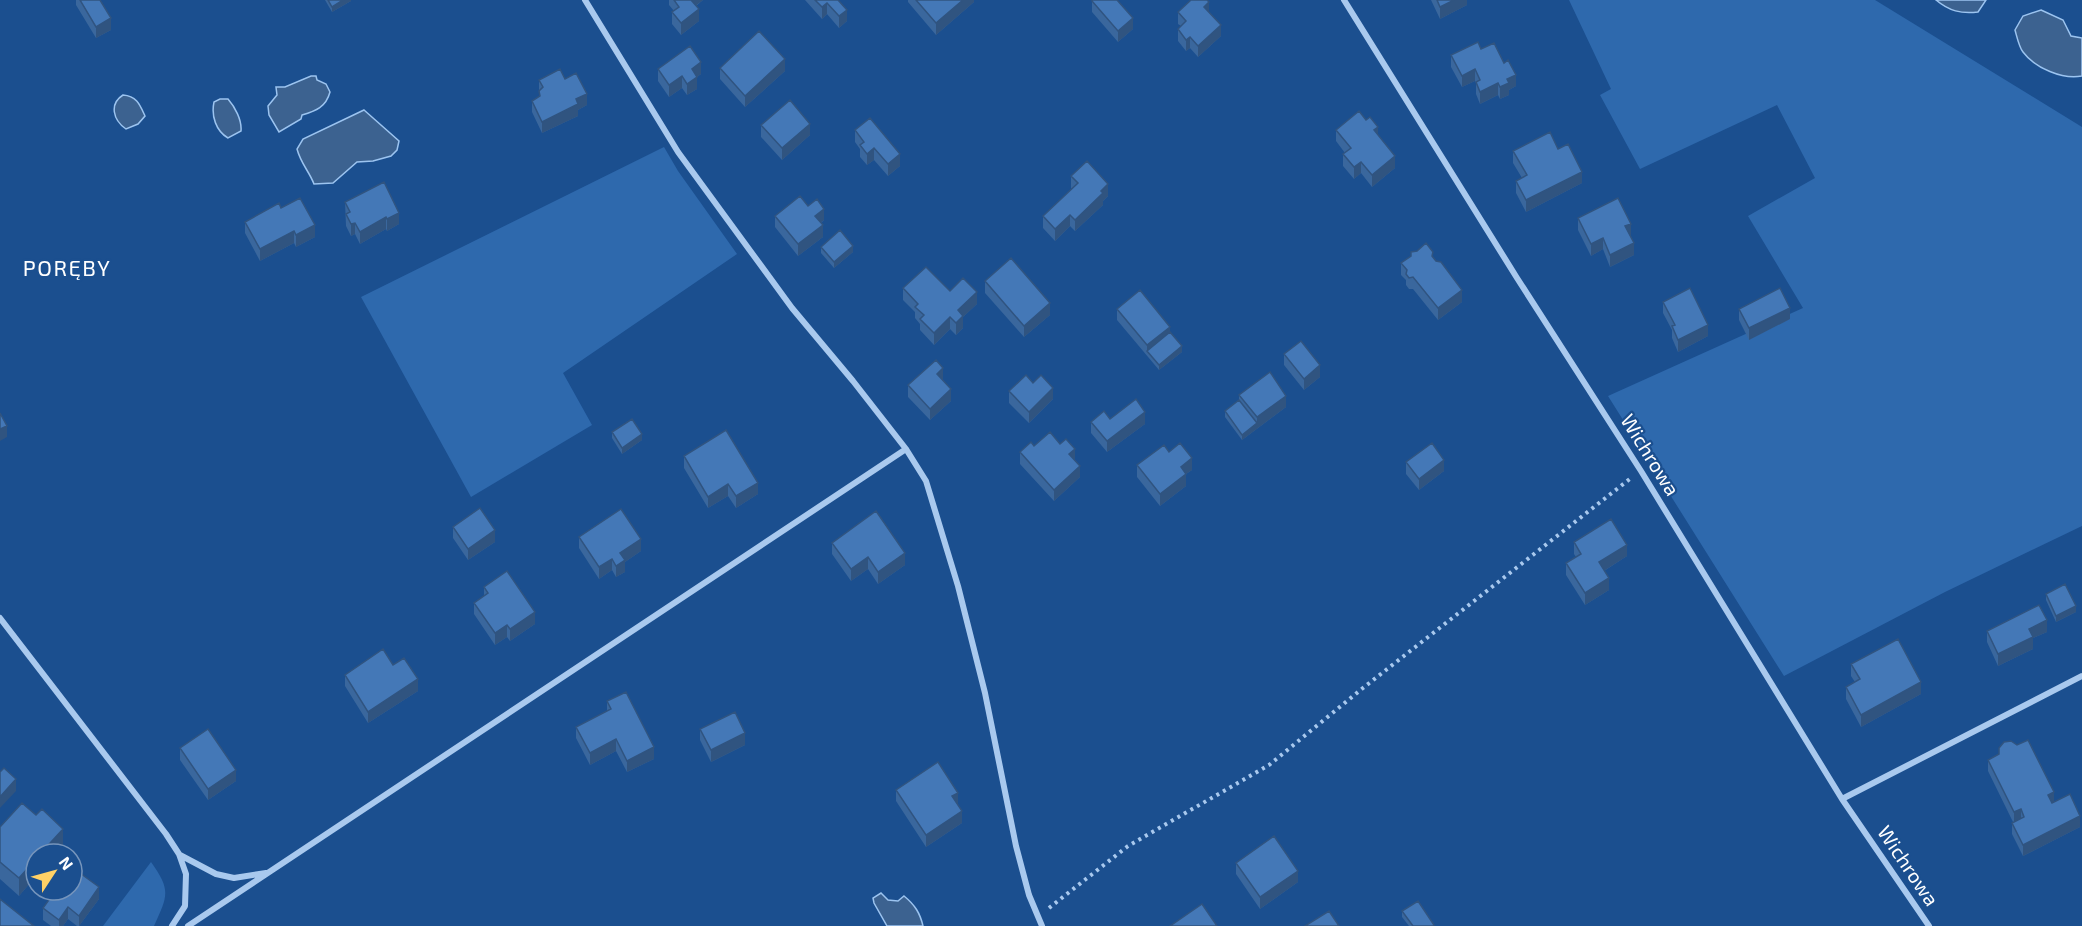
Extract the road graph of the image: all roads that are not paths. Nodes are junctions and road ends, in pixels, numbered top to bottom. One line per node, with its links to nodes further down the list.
1 (585, 0): 3 (street)
2 (1344, 0): 6 (street, Wichrowa)
3 (906, 449): 8 (street); 11 (street)
4 (0, 618): 7 (street)
5 (2082, 676): 6 (street)
6 (1842, 799): 12 (street, Wichrowa)
7 (179, 855): 8 (street); 9 (street)
8 (268, 872): 10 (street)
9 (172, 926)
10 (188, 926)
11 (1042, 926)
12 (1929, 926)

